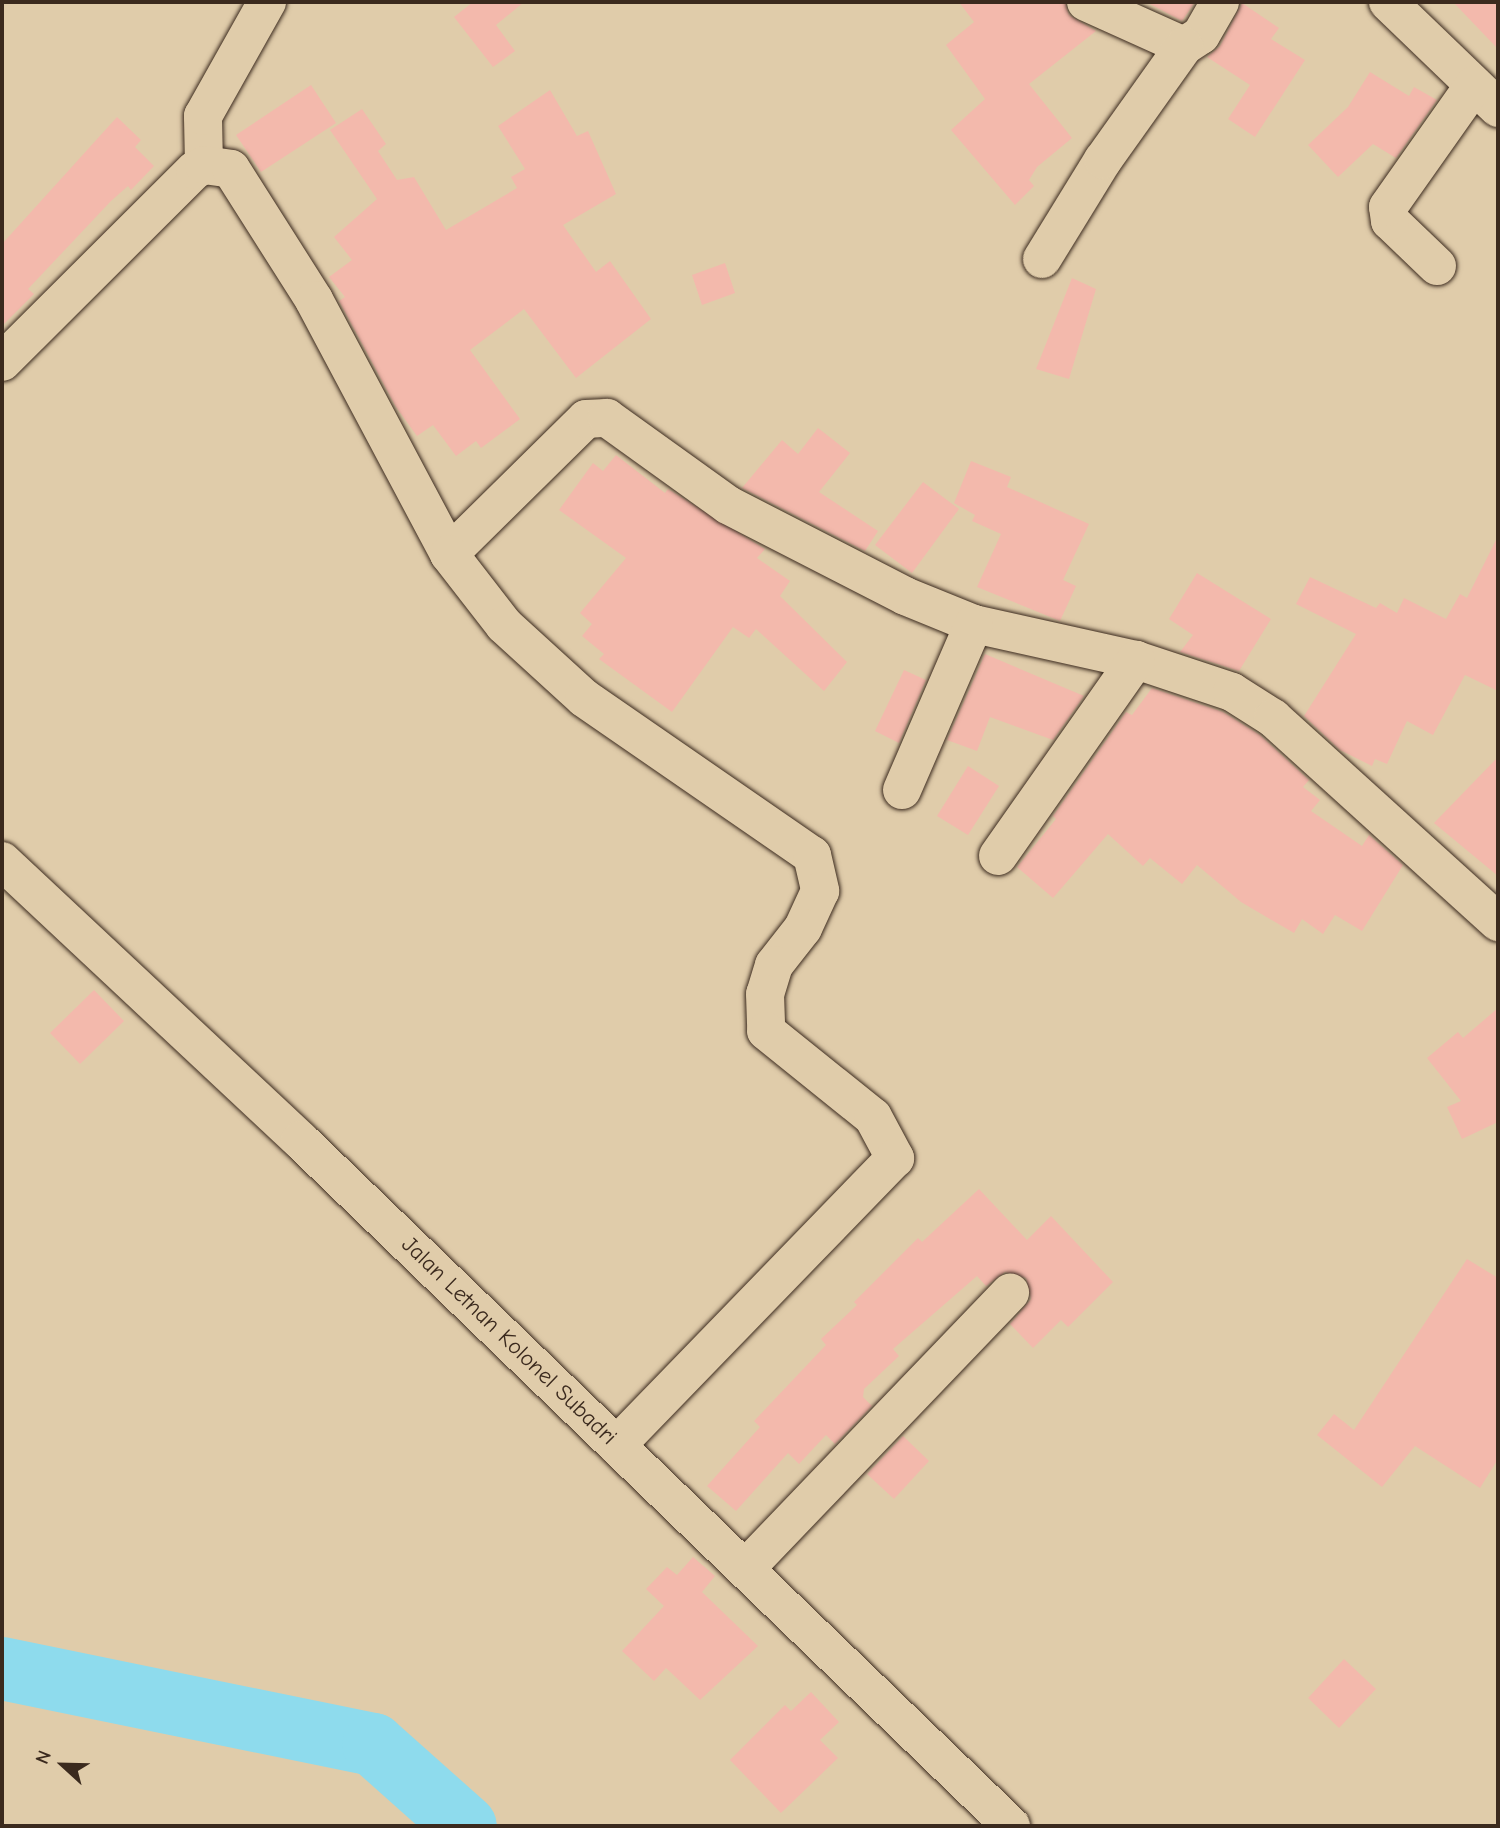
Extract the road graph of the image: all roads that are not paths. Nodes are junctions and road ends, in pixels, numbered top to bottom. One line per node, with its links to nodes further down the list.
1 (267, 2): 7 (street)
2 (1086, 2): 5 (street)
3 (1220, 2): 5 (street)
4 (1388, 2): 6 (street)
5 (1175, 44): 8 (street); 9 (street)
6 (1486, 97): 10 (street)
7 (204, 165): 11 (street); 12 (street)
8 (1051, 196)
9 (1042, 259)
10 (1437, 266)
11 (2, 362)
12 (449, 554): 13 (street); 20 (street)
13 (974, 624): 14 (street); 15 (street)
14 (1136, 660): 16 (street); 18 (street)
15 (902, 790)
16 (998, 856)
17 (2, 862): 20 (street, Jalan Letnan Kolonel Subadri)
18 (1498, 922)
19 (1010, 1293): 21 (street)
20 (617, 1445): 21 (street, Jalan Letnan Kolonel Subadri)
21 (746, 1569): 22 (street, Jalan Letnan Kolonel Subadri)
22 (1011, 1826)

